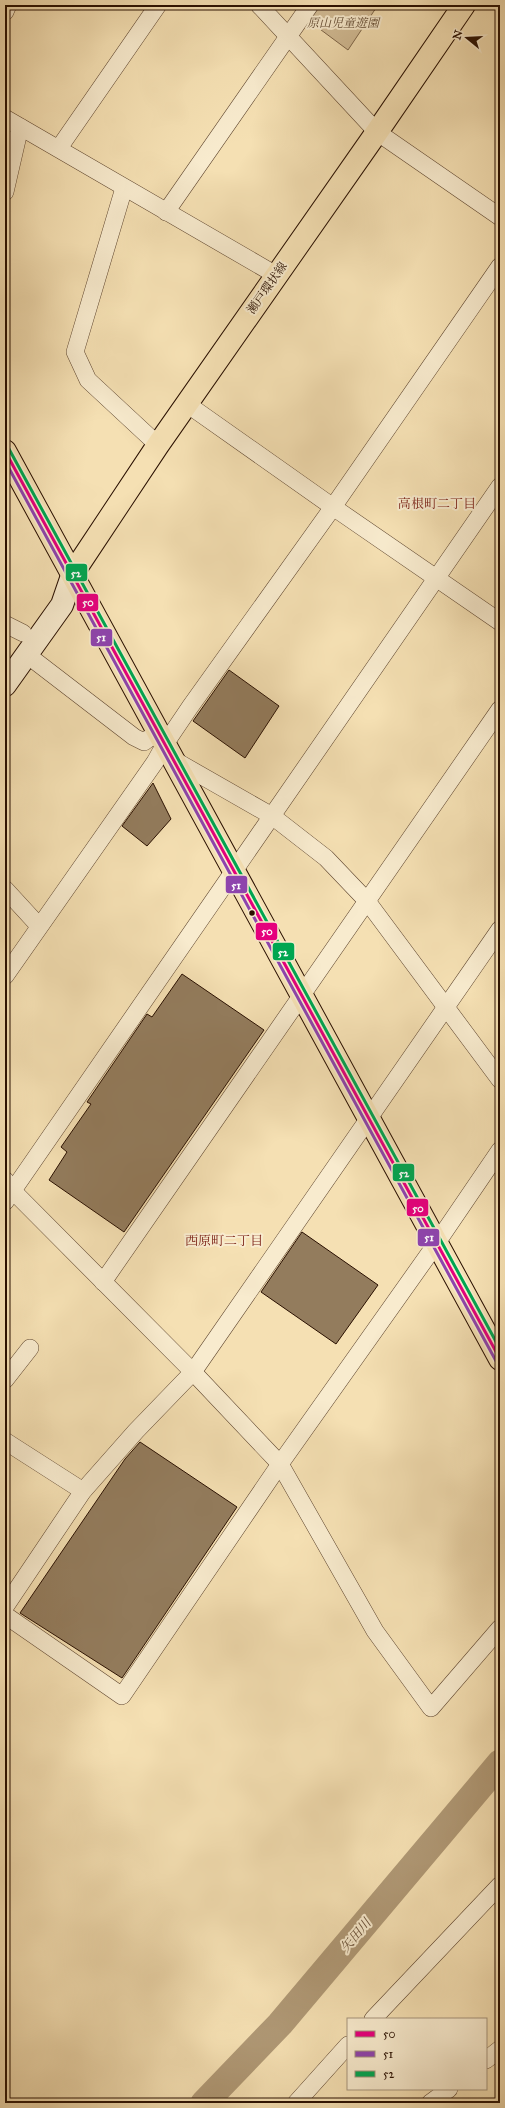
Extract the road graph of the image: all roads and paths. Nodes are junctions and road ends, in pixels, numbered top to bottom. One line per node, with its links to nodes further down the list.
1 (8, 5): 6 (street)
2 (158, 5): 11 (street)
3 (258, 5): 7 (street)
4 (310, 5): 7 (street)
5 (464, 5): 10 (main road, 瀬戸環状線)
6 (5, 12)
7 (288, 36): 10 (street); 14 (street)
8 (5, 118): 9 (street)
9 (20, 127): 11 (street); 13 (street)
10 (377, 132): 15 (street); 17 (main road, 瀬戸環状線)
11 (59, 148): 12 (street)
12 (124, 188): 14 (street); 19 (street)
13 (5, 192)
14 (166, 212): 17 (street)
15 (500, 217)
16 (500, 266): 22 (street)
17 (276, 275): 18 (main road, 瀬戸環状線)
18 (187, 404): 19 (main road, 瀬戸環状線); 22 (street)
19 (158, 445): 23 (main road, 瀬戸環状線)
20 (5, 451): 23 (main road)
21 (500, 486): 24 (street)
22 (333, 507): 24 (street); 30 (street)
23 (73, 573): 26 (main road); 30 (main road)
24 (436, 578): 25 (street); 31 (street)
25 (500, 622)
26 (18, 637): 27 (main road); 28 (main road); 30 (street)
27 (5, 660)
28 (5, 685)
29 (500, 709): 34 (street)
30 (165, 745): 31 (street); 32 (main road); 35 (street)
31 (272, 816): 32 (street); 34 (street)
32 (232, 871): 38 (main road); 43 (street)
33 (5, 889): 35 (street)
34 (367, 901): 38 (street); 39 (street)
35 (39, 926): 37 (street)
36 (500, 929): 39 (street)
37 (5, 976)
38 (301, 994): 41 (main road); 45 (street)
39 (446, 1006): 40 (street); 41 (street)
40 (500, 1080)
41 (369, 1119): 44 (main road); 48 (street)
42 (500, 1150): 44 (street)
43 (8, 1190): 45 (street)
44 (436, 1244): 47 (main road); 51 (street)
45 (103, 1282): 48 (street)
46 (30, 1348): 49 (street)
47 (500, 1359)
48 (193, 1372): 51 (street); 52 (street)
49 (5, 1380)
50 (5, 1440): 52 (street)
51 (280, 1464): 54 (street); 55 (street)
52 (83, 1491): 53 (street)
53 (5, 1608)
54 (5, 1615)
55 (500, 1628)
56 (500, 1885): 57 (street)
57 (373, 2018)
58 (347, 2046): 62 (street)
59 (500, 2049): 60 (street)
60 (487, 2059)
61 (448, 2090): 63 (street)
62 (296, 2103)
63 (430, 2103)

